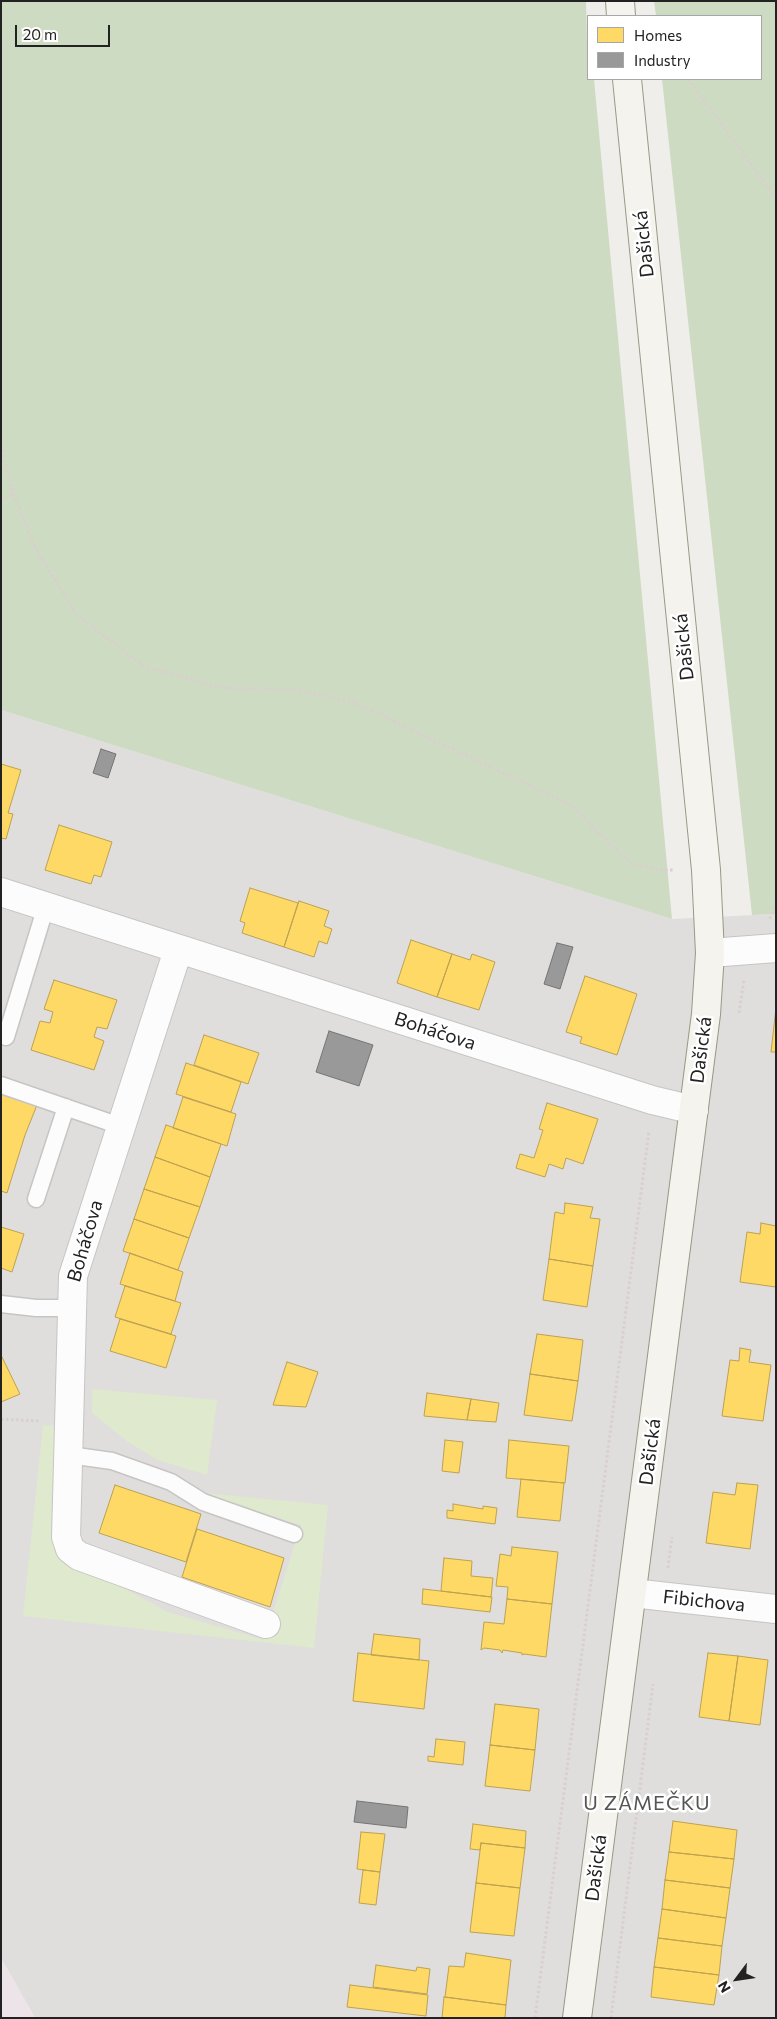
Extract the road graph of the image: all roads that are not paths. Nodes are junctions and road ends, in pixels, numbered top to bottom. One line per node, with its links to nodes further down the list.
1 (620, 1): 2 (main road)
2 (621, 15)
3 (627, 80): 8 (main road, Dašická)
4 (1, 892): 5 (street, Boháčova)
5 (46, 906): 7 (street, Boháčova); 9 (lane)
6 (766, 942): 8 (street)
7 (178, 950): 12 (street, Boháčova); 13 (street, Boháčova)
8 (710, 953): 12 (main road, Dašická)
9 (6, 1037)
10 (1, 1084): 11 (lane)
11 (66, 1107): 13 (lane); 14 (lane)
12 (694, 1110): 19 (main road, Dašická)
13 (120, 1126): 16 (street, Boháčova)
14 (36, 1199)
15 (1, 1304): 16 (lane)
16 (71, 1308): 17 (street, Boháčova)
17 (69, 1455): 18 (lane); 21 (street, Boháčova)
18 (294, 1534)
19 (632, 1593): 20 (street, Fibichova); 22 (main road, Dašická)
20 (776, 1609)
21 (266, 1624)
22 (577, 2018)

